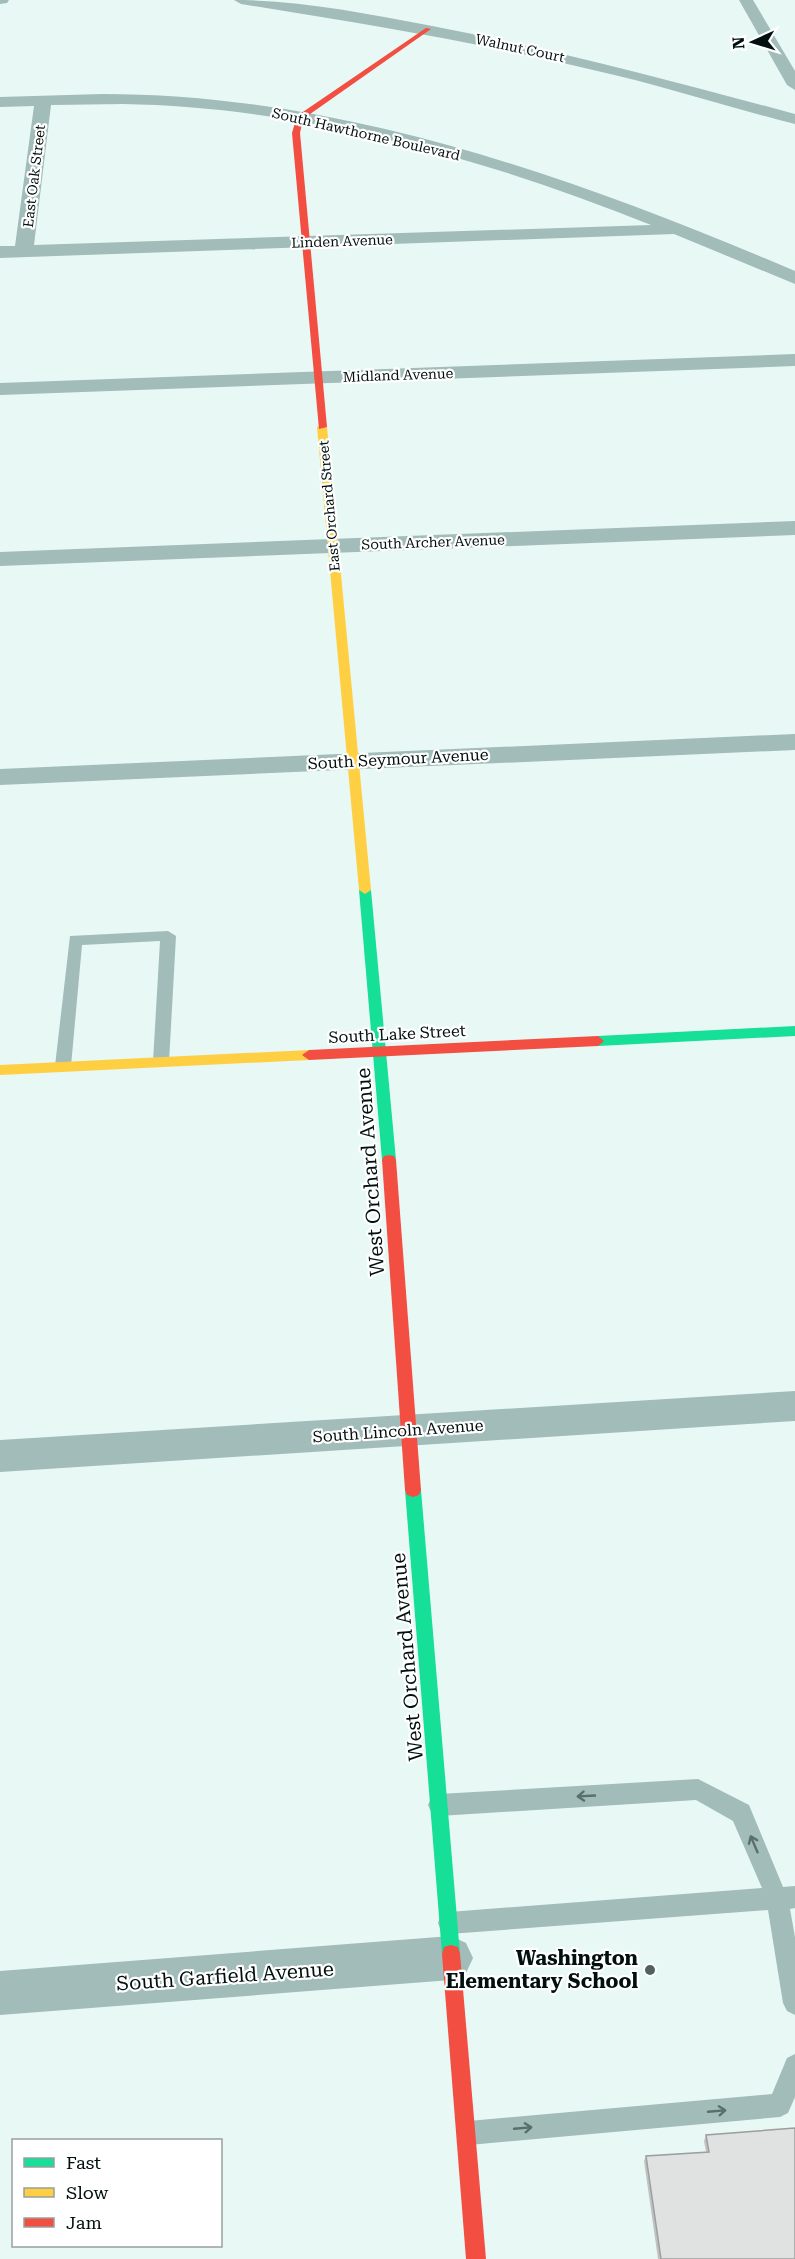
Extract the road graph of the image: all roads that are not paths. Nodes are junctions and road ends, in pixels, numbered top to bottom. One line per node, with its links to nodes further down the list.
1 (241, 0): 3 (street, Walnut Court)
2 (746, 0): 4 (street)
3 (428, 29): 8 (street); 9 (street, Walnut Court)
4 (791, 70): 5 (street)
5 (795, 85)
6 (43, 100): 7 (street, South Hawthorne Boulevard); 8 (street, South Hawthorne Boulevard); 12 (street, East Oak Street)
7 (0, 102)
8 (300, 118): 10 (street, South Hawthorne Boulevard); 11 (street, East Orchard Street)
9 (795, 119)
10 (684, 230): 11 (street, Linden Avenue); 14 (street, South Hawthorne Boulevard)
11 (306, 242): 12 (street, Linden Avenue); 16 (street, East Orchard Street)
12 (24, 251): 13 (street, Linden Avenue)
13 (0, 252)
14 (795, 278)
15 (795, 360): 16 (street, Midland Avenue)
16 (318, 378): 17 (street, Midland Avenue); 19 (street, East Orchard Street)
17 (0, 389)
18 (795, 528): 19 (street, South Archer Avenue)
19 (332, 546): 20 (street, South Archer Avenue); 22 (street, East Orchard Street)
20 (0, 559)
21 (795, 742): 22 (street, South Seymour Avenue)
22 (352, 761): 23 (street, South Seymour Avenue); 25 (street, East Orchard Street)
23 (0, 777)
24 (795, 1031): 25 (street, South Lake Street)
25 (381, 1051): 26 (street, South Lake Street); 30 (street, West Orchard Avenue)
26 (161, 1062): 27 (street, South Lake Street); 27 (lane)
27 (63, 1066): 28 (street, South Lake Street)
28 (0, 1070)
29 (795, 1406): 30 (street, South Lincoln Avenue)
30 (408, 1431): 31 (street, South Lincoln Avenue); 32 (street, West Orchard Avenue)
31 (0, 1456)
32 (438, 1805): 33 (lane, one-way to 32); 34 (street, West Orchard Avenue)
33 (786, 1898): 34 (lane); 36 (lane)
34 (449, 1941): 35 (street, South Garfield Avenue); 38 (street, West Orchard Avenue)
35 (0, 1994)
36 (795, 2003)
37 (795, 2066): 38 (lane, one-way to 37)
38 (465, 2134): 39 (street, West Orchard Avenue)
39 (476, 2259)

